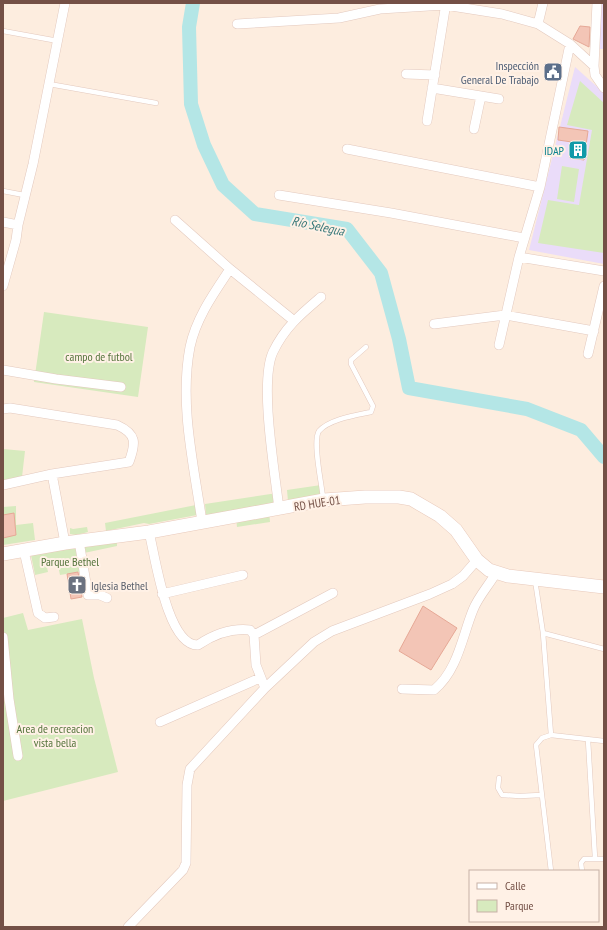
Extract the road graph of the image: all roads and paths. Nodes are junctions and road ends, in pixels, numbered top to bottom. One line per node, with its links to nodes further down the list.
1 (65, 3): 11 (street)
2 (543, 3): 9 (street)
3 (597, 3): 13 (street)
4 (446, 4): 5 (street); 7 (street); 17 (street)
5 (420, 5): 6 (street)
6 (372, 7): 8 (street)
7 (486, 7): 9 (street)
8 (237, 24)
9 (538, 24): 12 (street)
10 (3, 31): 11 (lane)
11 (58, 41): 18 (street)
12 (570, 44): 15 (street); 27 (street)
13 (594, 52): 14 (street); 15 (street)
14 (604, 53)
15 (594, 66): 20 (street)
16 (406, 74): 17 (street)
17 (434, 76): 19 (street)
18 (49, 84): 23 (lane); 29 (street)
19 (432, 88): 21 (street); 24 (street)
20 (604, 88)
21 (481, 96): 22 (street); 25 (street)
22 (499, 98)
23 (156, 103)
24 (427, 120)
25 (474, 129)
26 (347, 149): 27 (street)
27 (540, 187): 34 (street)
28 (3, 191): 29 (lane)
29 (24, 194): 33 (street)
30 (279, 195): 34 (street)
31 (175, 220): 36 (street)
32 (3, 222): 33 (street)
33 (18, 225): 38 (street)
34 (524, 238): 35 (street)
35 (519, 257): 37 (street); 41 (street)
36 (230, 269): 42 (street); 55 (street)
37 (604, 271)
38 (3, 286)
39 (604, 286): 44 (street)
40 (321, 297): 42 (street)
41 (505, 315): 43 (street); 44 (street); 45 (street)
42 (293, 320): 54 (street)
43 (434, 324)
44 (594, 331): 47 (street)
45 (499, 345)
46 (366, 347): 53 (lane)
47 (588, 354)
48 (3, 370): 49 (street)
49 (121, 387)
50 (3, 409): 51 (street)
51 (52, 474): 52 (street); 58 (street)
52 (3, 485)
53 (324, 500): 54 (street, RD HUE-01); 61 (street, RD HUE-01)
54 (279, 509): 55 (street, RD HUE-01)
55 (202, 522): 56 (street, RD HUE-01)
56 (149, 532): 57 (street, RD HUE-01); 67 (street)
57 (79, 541): 58 (street, RD HUE-01); 68 (street)
58 (65, 543): 59 (street, RD HUE-01)
59 (24, 551): 60 (street, RD HUE-01); 69 (street)
60 (3, 554)
61 (477, 560): 62 (street, RD HUE-01); 75 (street)
62 (496, 573): 64 (street, RD HUE-01); 76 (street)
63 (243, 575): 67 (street)
64 (534, 578): 65 (street, RD HUE-01); 70 (lane)
65 (604, 587)
66 (333, 592): 71 (street)
67 (162, 594): 71 (street)
68 (107, 598)
69 (54, 616)
70 (543, 633): 73 (lane); 78 (lane)
71 (254, 635): 74 (street)
72 (3, 637): 81 (street)
73 (604, 649)
74 (260, 678): 75 (street); 77 (street)
75 (265, 688): 88 (street)
76 (402, 689)
77 (160, 722)
78 (551, 734): 79 (lane); 83 (lane)
79 (588, 740): 80 (lane); 84 (lane)
80 (604, 741)
81 (18, 756)
82 (499, 778): 83 (lane)
83 (541, 795): 86 (lane)
84 (595, 858): 85 (lane); 87 (lane)
85 (604, 859)
86 (552, 870)
87 (582, 870)
88 (128, 927)

